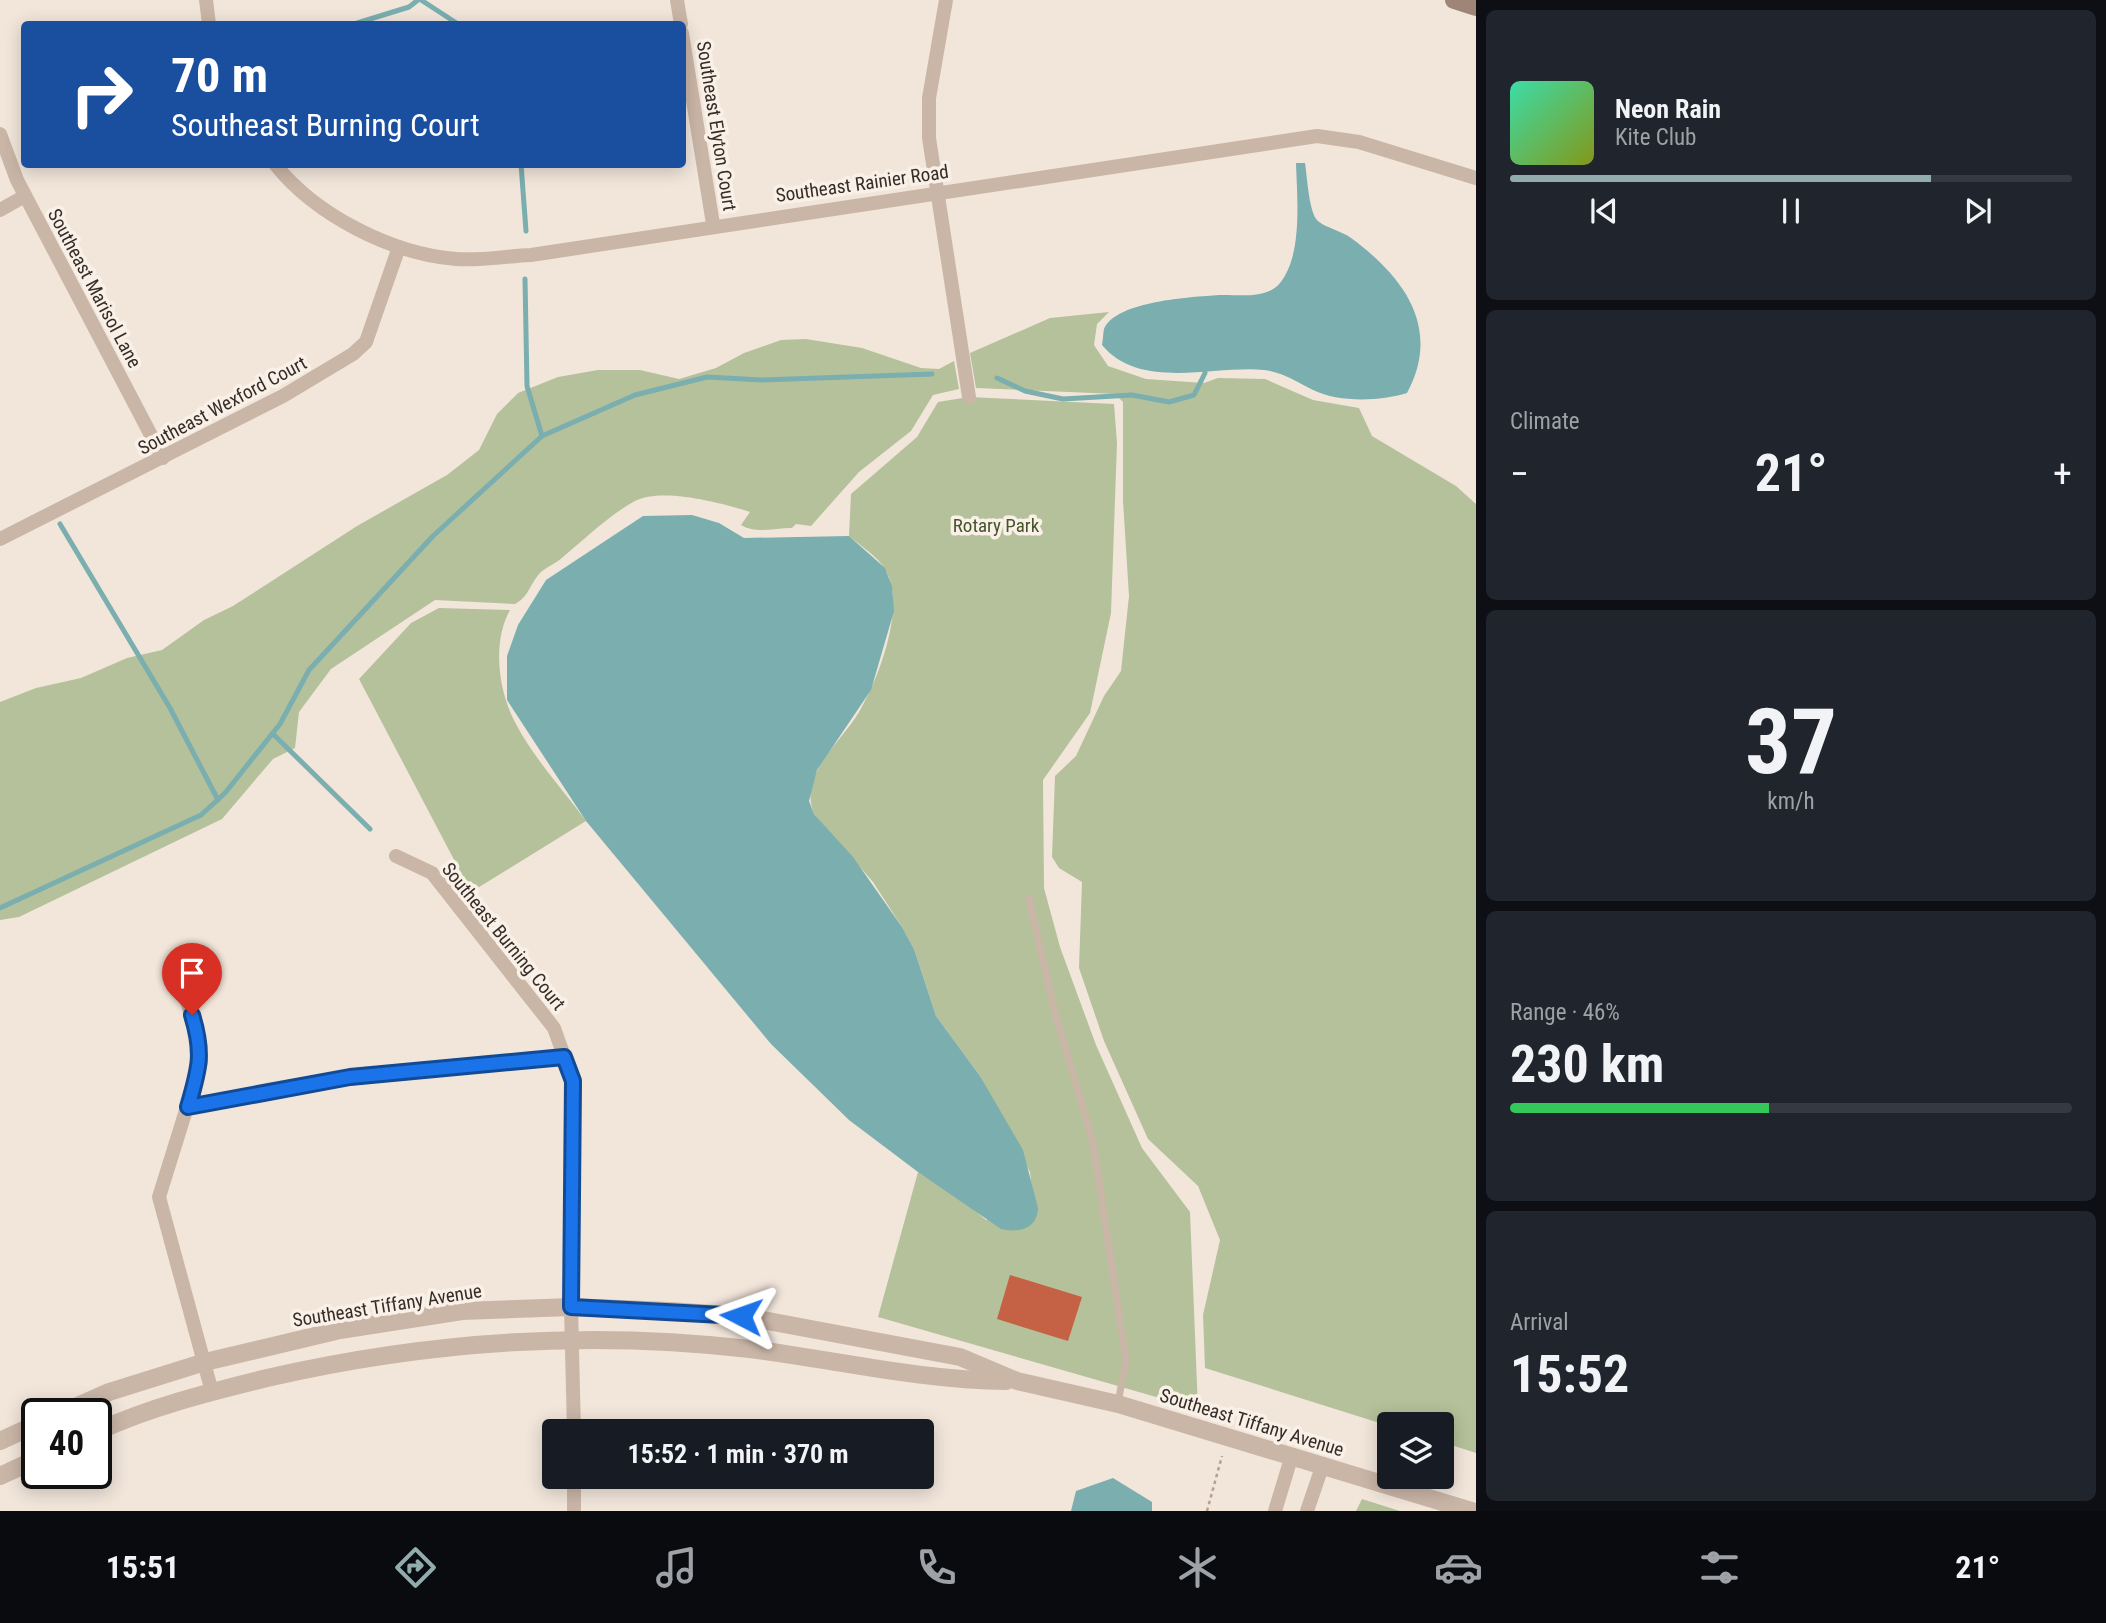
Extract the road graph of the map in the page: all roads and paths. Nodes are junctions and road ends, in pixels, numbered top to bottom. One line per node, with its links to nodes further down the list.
1 (206, 0): 6 (street)
2 (677, 0): 7 (street, Southeast Elyton Court)
3 (946, 0): 13 (street)
4 (1454, 0): 5 (main road)
5 (1476, 7)
6 (209, 21)
7 (680, 21)
8 (686, 58): 16 (street, Southeast Elyton Court)
9 (0, 134): 10 (street, Southeast Marisol Lane)
10 (2, 153): 14 (street, Southeast Marisol Lane)
11 (278, 168): 17 (street, Southeast Rainier Road)
12 (1476, 178): 13 (street, Southeast Rainier Road)
13 (935, 192): 16 (street, Southeast Rainier Road); 18 (street)
14 (25, 196): 15 (street); 19 (street, Southeast Marisol Lane)
15 (0, 210)
16 (713, 225): 17 (street, Southeast Rainier Road)
17 (399, 247): 19 (street, Southeast Wexford Court)
18 (969, 397)
19 (163, 458): 20 (street, Southeast Wexford Court)
20 (0, 539)
21 (396, 856): 24 (street, Southeast Burning Court)
22 (1029, 899): 32 (lane)
23 (184, 990): 25 (street)
24 (564, 1057): 25 (street); 26 (street, Southeast Burning Court)
25 (188, 1107): 28 (street)
26 (571, 1307): 27 (street, Southeast Burning Court); 28 (street, Southeast Tiffany Avenue); 29 (street, Southeast Tiffany Avenue)
27 (573, 1338): 29 (street, Southeast Tiffany Avenue); 30 (street, Southeast Tiffany Avenue); 33 (street, Southeast Burning Court)
28 (205, 1362): 30 (street); 31 (street, Southeast Tiffany Avenue)
29 (1017, 1381): 32 (street, Southeast Tiffany Avenue)
30 (212, 1392): 34 (street, Southeast Tiffany Avenue)
31 (96, 1398)
32 (1118, 1404): 37 (street, Southeast Tiffany Avenue)
33 (574, 1419)
34 (112, 1426)
35 (21, 1431): 36 (street)
36 (0, 1441)
37 (1292, 1455): 39 (street, Southeast Tiffany Avenue); 45 (street)
38 (1222, 1456): 44 (path)
39 (1323, 1464): 46 (street); 47 (street, Southeast Tiffany Avenue)
40 (21, 1466): 41 (street)
41 (0, 1476)
42 (574, 1489): 43 (street)
43 (574, 1511)
44 (1207, 1511)
45 (1275, 1511)
46 (1307, 1511)
47 (1472, 1511)

